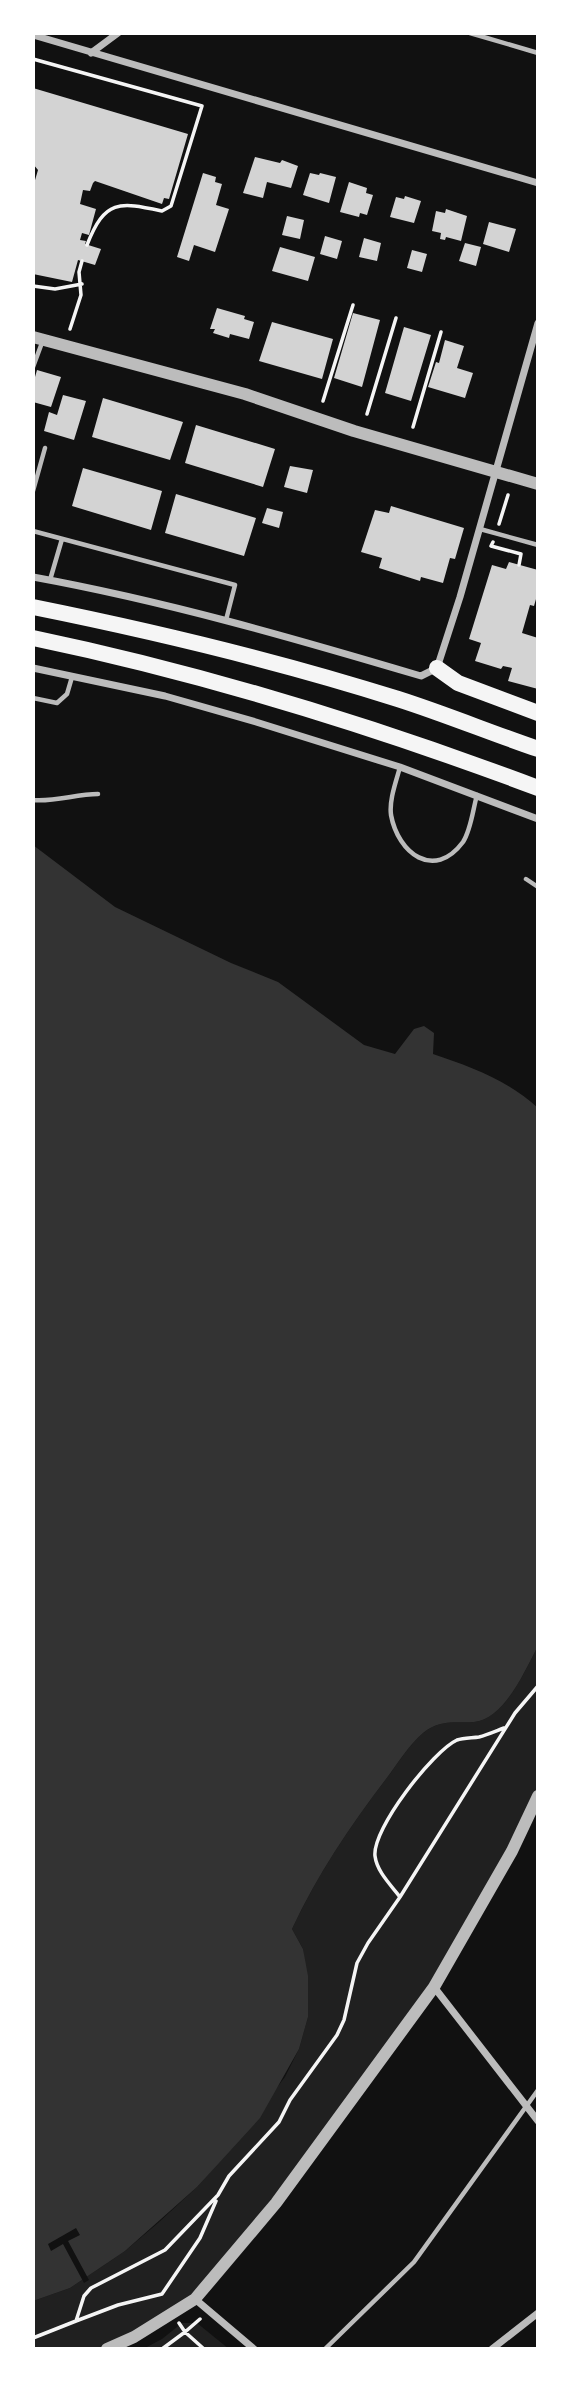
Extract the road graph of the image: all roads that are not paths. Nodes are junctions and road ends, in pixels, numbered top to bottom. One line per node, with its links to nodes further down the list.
1 (118, 33): 4 (street)
2 (470, 33): 5 (lane)
3 (33, 35): 4 (street)
4 (91, 53): 6 (street)
5 (538, 53)
6 (538, 183)
7 (537, 328): 11 (street)
8 (38, 338): 9 (lane); 11 (street)
9 (33, 368)
10 (45, 448): 13 (lane)
11 (495, 472): 12 (street); 14 (street)
12 (538, 484)
13 (33, 491)
14 (480, 529): 17 (lane); 24 (street)
15 (33, 531): 16 (lane)
16 (62, 539): 19 (lane); 21 (lane)
17 (538, 545)
18 (33, 577): 19 (street)
19 (50, 580): 21 (street)
20 (33, 607): 28 (main road)
21 (226, 620): 24 (street)
22 (33, 638): 30 (main road)
23 (33, 668): 25 (street)
24 (437, 668): 27 (main road)
25 (72, 676): 26 (lane); 29 (street)
26 (33, 698)
27 (538, 713)
28 (538, 749)
29 (400, 767): 32 (street); 32 (lane)
30 (538, 788)
31 (98, 794): 33 (lane)
32 (477, 795): 34 (street)
33 (33, 800)
34 (538, 819)
35 (526, 879): 36 (lane)
36 (538, 887)
37 (538, 1796): 38 (street)
38 (435, 1987): 40 (street); 42 (street)
39 (538, 2090): 40 (lane)
40 (526, 2106): 41 (street); 46 (lane)
41 (538, 2121)
42 (195, 2299): 44 (street); 45 (street)
43 (538, 2313): 47 (street)
44 (107, 2349)
45 (254, 2349)
46 (325, 2349)
47 (492, 2349)

